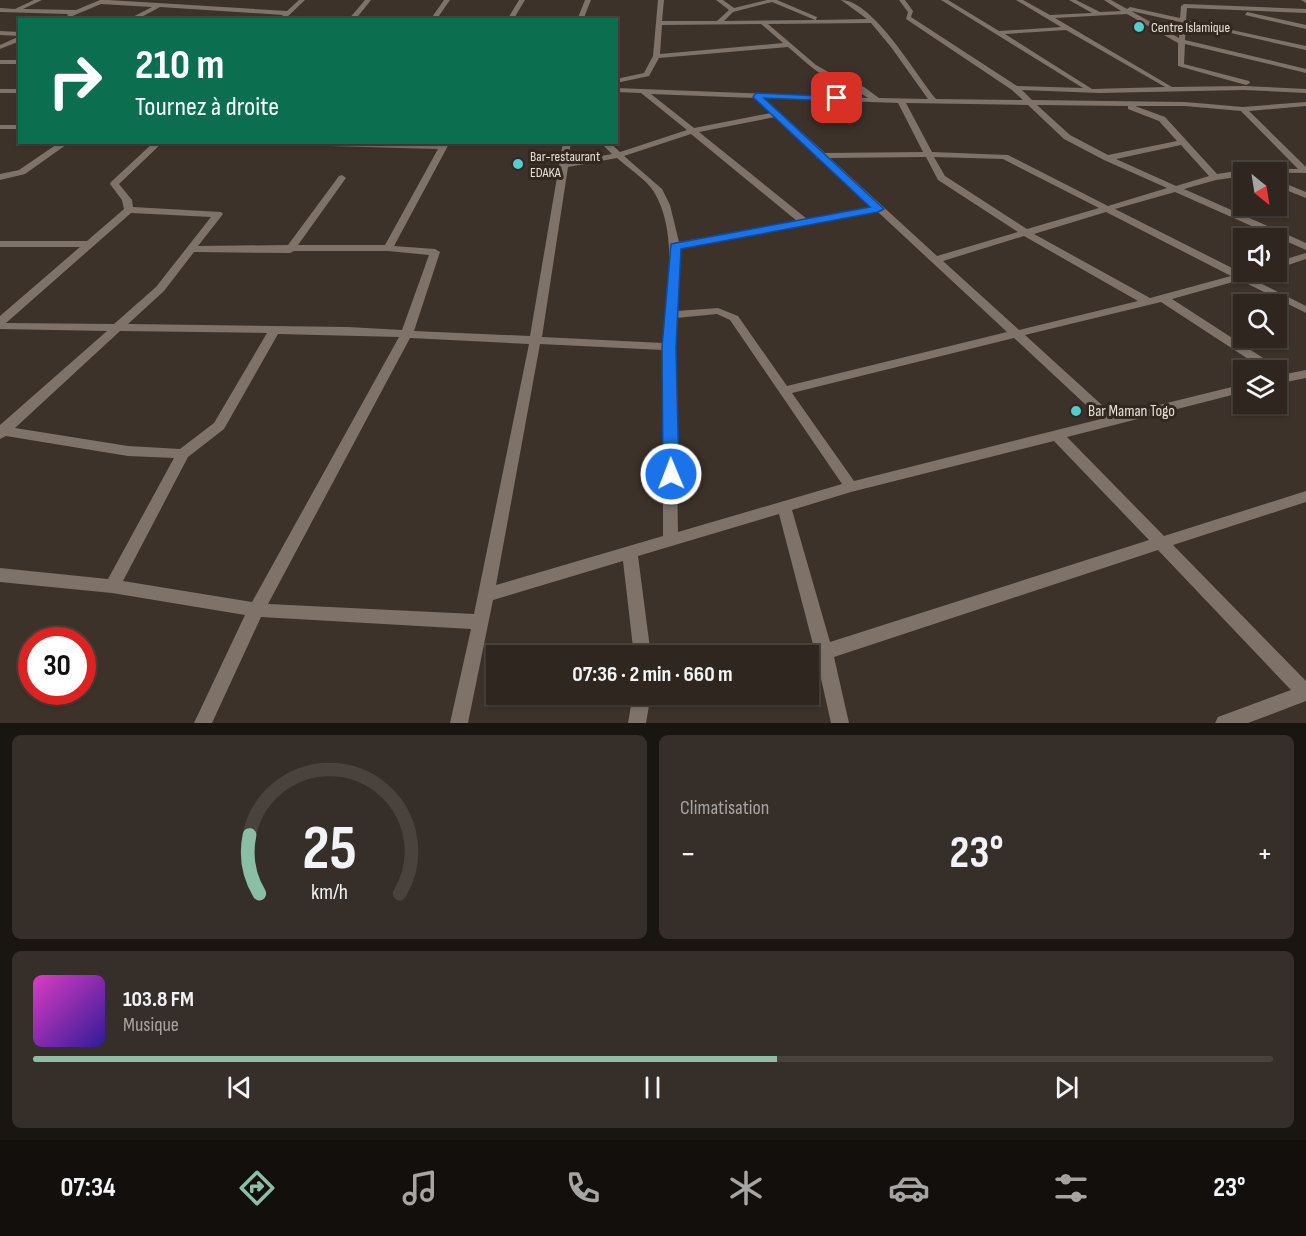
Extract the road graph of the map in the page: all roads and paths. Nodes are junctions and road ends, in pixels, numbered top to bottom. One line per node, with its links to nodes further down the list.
1 (39, 0): 25 (street)
2 (302, 0): 31 (street)
3 (368, 0): 38 (street)
4 (447, 0): 39 (street)
5 (522, 0): 40 (street)
6 (588, 0): 41 (street)
7 (661, 0): 46 (street)
8 (719, 0): 27 (street)
9 (773, 0): 27 (street); 43 (street)
10 (844, 0): 44 (street)
11 (902, 0): 64 (street)
12 (944, 0): 51 (street)
13 (1019, 0): 33 (street)
14 (1072, 0): 32 (street)
15 (1107, 0): 21 (street)
16 (1173, 0): 20 (street)
17 (1243, 0): 23 (street)
18 (103, 1): 19 (street); 29 (street)
19 (159, 6): 26 (street); 35 (street)
20 (1184, 6): 22 (street); 45 (street)
21 (1120, 7): 30 (street); 45 (street)
22 (1216, 8): 23 (street); 48 (street)
23 (1265, 9): 28 (street)
24 (0, 10): 25 (street)
25 (14, 10): 29 (street)
26 (235, 10): 31 (street); 36 (street)
27 (734, 10): 47 (street)
28 (1306, 11)
29 (77, 12): 34 (street)
30 (1127, 12): 32 (street); 54 (street)
31 (288, 13): 37 (street)
32 (1100, 14): 33 (street)
33 (1049, 17): 49 (street)
34 (64, 18)
35 (134, 18)
36 (222, 18)
37 (284, 18)
38 (353, 18)
39 (434, 18)
40 (511, 18)
41 (581, 18)
42 (761, 21): 43 (street); 47 (street); 55 (street)
43 (822, 21): 44 (street)
44 (872, 21): 75 (street)
45 (1182, 21): 54 (street); 57 (street)
46 (658, 22): 47 (street); 58 (street)
47 (719, 22)
48 (1306, 27)
49 (1069, 28): 51 (street); 63 (street)
50 (0, 33): 52 (street)
51 (998, 33): 67 (street)
52 (18, 34)
53 (18, 39): 56 (street)
54 (1180, 41): 61 (street); 68 (street)
55 (788, 45): 58 (street); 73 (street)
56 (0, 47)
57 (1306, 48)
58 (656, 56): 62 (street)
59 (0, 62): 60 (street)
60 (18, 62)
61 (1306, 71)
62 (618, 81)
63 (1170, 87): 67 (street); 68 (street)
64 (1015, 88): 67 (street); 76 (street)
65 (618, 90): 66 (street)
66 (642, 90): 72 (street); 84 (street)
67 (1087, 90): 77 (street)
68 (1272, 90): 71 (street)
69 (0, 91): 70 (street)
70 (18, 91)
71 (1306, 91)
72 (756, 95): 73 (street); 81 (street)
73 (877, 100): 74 (street)
74 (902, 101): 75 (street); 92 (street)
75 (934, 102): 76 (street)
76 (1033, 102): 77 (street); 95 (street)
77 (1078, 103): 78 (street)
78 (1121, 104): 80 (street); 85 (street)
79 (1306, 104): 80 (street)
80 (1243, 109): 97 (street)
81 (776, 114): 84 (street); 94 (street)
82 (0, 127): 83 (street)
83 (18, 127)
84 (692, 131): 93 (street); 108 (street)
85 (1182, 142): 95 (street); 100 (street)
86 (63, 144): 99 (street)
87 (157, 144): 107 (street)
88 (381, 144): 91 (street)
89 (567, 144): 96 (street)
90 (606, 144): 93 (street)
91 (445, 145): 114 (street)
92 (926, 154): 94 (street); 106 (street); 109 (street)
93 (618, 155): 96 (street); 112 (street)
94 (819, 156): 105 (street)
95 (1107, 158): 103 (street)
96 (564, 165): 132 (street)
97 (1287, 171)
98 (1233, 175): 100 (street)
99 (0, 177)
100 (1215, 177): 103 (street)
101 (342, 178): 116 (street)
102 (1287, 187): 104 (street)
103 (1177, 190): 106 (street); 113 (street)
104 (1306, 195)
105 (878, 209): 108 (street); 118 (street)
106 (1104, 209): 109 (street); 120 (street)
107 (129, 210): 111 (street); 115 (street)
108 (806, 223): 112 (street)
109 (1024, 232): 118 (street); 124 (street)
110 (0, 244): 111 (street)
111 (90, 244): 127 (street)
112 (675, 246): 126 (street)
113 (1306, 247)
114 (388, 248): 116 (street); 130 (street)
115 (191, 249): 116 (street); 128 (street)
116 (290, 250)
117 (1306, 256): 119 (street)
118 (937, 259): 131 (street)
119 (1287, 262)
120 (1233, 275)
121 (1233, 279): 123 (street)
122 (1246, 282): 125 (street)
123 (1163, 298): 124 (street); 134 (street)
124 (1147, 301): 131 (street)
125 (1306, 310)
126 (671, 315): 133 (street); 137 (street)
127 (0, 324): 128 (street)
128 (118, 327): 129 (street); 140 (street)
129 (274, 331): 130 (street); 142 (street)
130 (407, 333): 132 (street); 152 (street)
131 (1018, 334): 137 (street); 139 (street)
132 (536, 342): 133 (street); 151 (street)
133 (669, 347): 146 (street)
134 (1258, 360)
135 (1306, 374): 136 (street)
136 (1287, 376)
137 (786, 390): 143 (street)
138 (1233, 391): 139 (street)
139 (1110, 420): 141 (street)
140 (1, 432): 142 (street)
141 (1056, 434): 143 (street); 147 (street)
142 (183, 454): 150 (street)
143 (851, 487): 145 (street)
144 (1306, 496): 147 (street)
145 (784, 506): 146 (street); 155 (street)
146 (672, 538): 148 (street)
147 (1161, 543): 155 (street); 156 (street)
148 (630, 552): 151 (street); 154 (street)
149 (1, 577): 150 (street)
150 (112, 586): 152 (street)
151 (487, 595): 153 (street)
152 (256, 610): 153 (street); 158 (street)
153 (481, 622): 159 (street)
154 (642, 645)
155 (824, 652): 161 (street)
156 (1306, 693): 162 (street)
157 (640, 705): 160 (street)
158 (202, 723)
159 (459, 723)
160 (637, 723)
161 (840, 723)
162 (1224, 723)

